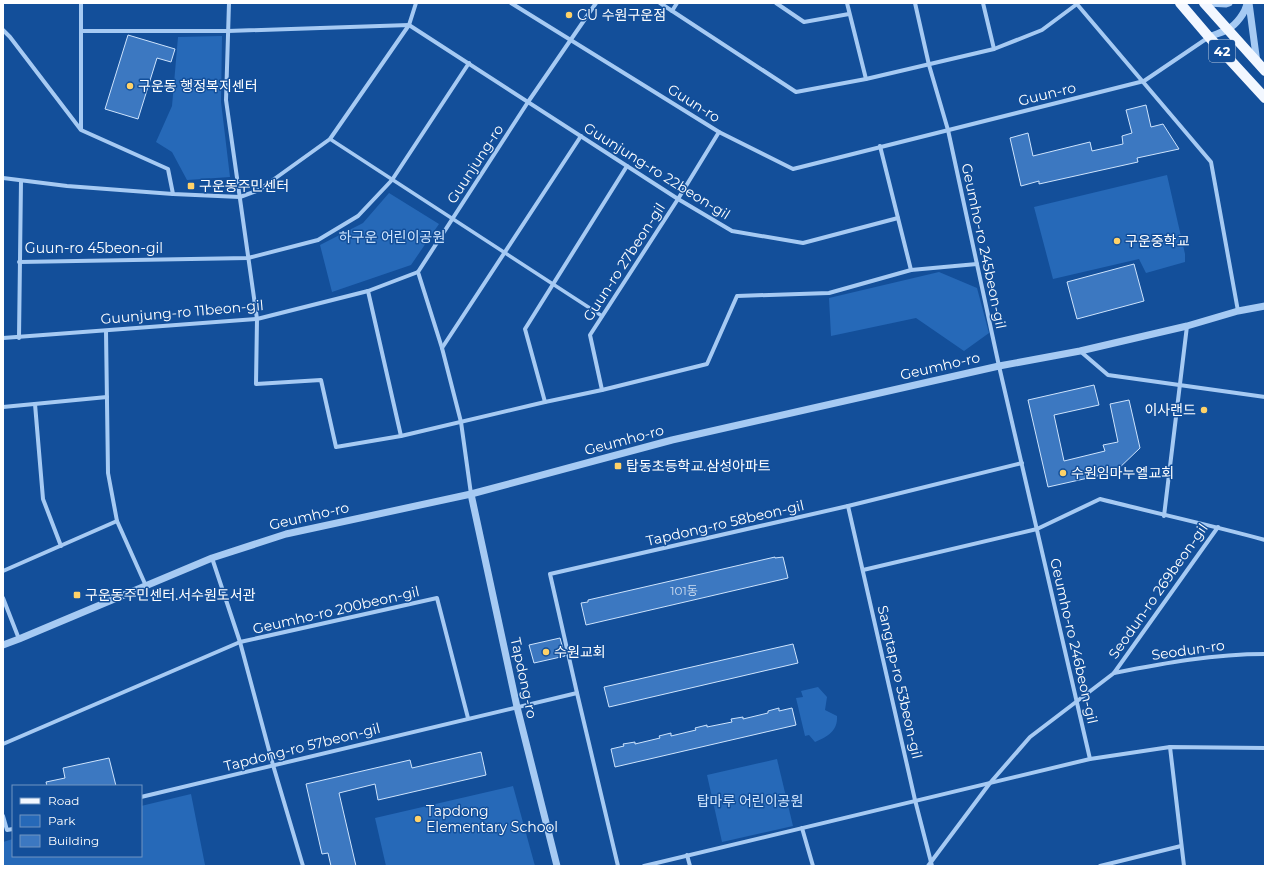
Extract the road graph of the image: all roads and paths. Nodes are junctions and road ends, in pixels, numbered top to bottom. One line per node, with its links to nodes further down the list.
1 (81, 3): 23 (street)
2 (229, 3): 24 (street)
3 (416, 3): 20 (street)
4 (511, 3): 26 (street, Guun-ro)
5 (596, 3): 26 (street, Guunjung-ro)
6 (660, 3): 18 (street)
7 (677, 3): 18 (street)
8 (776, 3): 19 (street)
9 (847, 3): 19 (street)
10 (915, 3): 30 (street, Geumho-ro 245beon-gil)
11 (983, 3): 27 (street)
12 (1076, 3): 27 (street); 33 (street)
13 (1180, 3): 25 (main road, 42)
14 (1204, 3): 21 (main road)
15 (1208, 3): 16 (street)
16 (1229, 3)
17 (1248, 3): 21 (street); 29 (street)
18 (672, 11): 32 (street)
19 (850, 14): 32 (street)
20 (409, 24): 24 (street); 28 (street, Guunjung-ro 22beon-gil); 40 (street)
21 (1228, 29): 25 (street); 29 (main road)
22 (3, 30): 36 (street)
23 (81, 30): 24 (street); 36 (street)
24 (228, 30): 47 (street)
25 (1209, 36): 33 (street, Guun-ro); 34 (main road, 42)
26 (571, 39): 35 (street, Guunjung-ro); 38 (street, Guun-ro)
27 (994, 49): 30 (street)
28 (469, 63): 35 (street, Guunjung-ro 22beon-gil); 44 (street, Guun-ro 45beon-gil)
29 (1257, 63): 31 (main road)
30 (929, 64): 32 (street); 37 (street, Geumho-ro 245beon-gil)
31 (1265, 71)
32 (866, 79)
33 (1144, 81): 37 (street, Guun-ro); 60 (street)
34 (1265, 98)
35 (528, 102): 39 (street, Guunjung-ro 22beon-gil); 50 (street, Guunjung-ro)
36 (81, 130): 46 (street)
37 (948, 130): 41 (street, Guun-ro); 54 (street, Geumho-ro 245beon-gil)
38 (719, 132): 41 (street, Guun-ro); 48 (street, Guun-ro 27beon-gil)
39 (581, 136): 42 (street, Guunjung-ro 22beon-gil); 51 (street)
40 (330, 139): 44 (street); 47 (street)
41 (880, 146): 49 (street)
42 (627, 166): 48 (street, Guunjung-ro 22beon-gil); 57 (street)
43 (3, 178): 45 (street)
44 (392, 180): 50 (street); 52 (street, Guun-ro 45beon-gil)
45 (21, 181): 46 (street); 53 (street, Guun-ro 45beon-gil)
46 (173, 194): 47 (street)
47 (240, 197): 52 (street)
48 (678, 199): 49 (street, Guunjung-ro 22beon-gil); 61 (street, Guun-ro 27beon-gil)
49 (898, 218): 55 (street)
50 (452, 219): 51 (street); 56 (street, Guunjung-ro)
51 (504, 252): 57 (street); 67 (street)
52 (248, 258): 53 (street, Guun-ro 45beon-gil); 62 (street)
53 (20, 262): 66 (street)
54 (977, 264): 55 (street); 69 (street, Geumho-ro 245beon-gil)
55 (911, 270): 71 (street)
56 (418, 272): 58 (street, Guunjung-ro 11beon-gil); 67 (street)
57 (553, 284): 61 (street); 74 (street)
58 (368, 291): 62 (street, Guunjung-ro 11beon-gil); 78 (street)
59 (1265, 306): 60 (street, Geumho-ro)
60 (1238, 311): 63 (street, Geumho-ro)
61 (602, 316): 71 (street, Guun-ro 27beon-gil)
62 (257, 319): 64 (street, Guunjung-ro 11beon-gil); 78 (street)
63 (1187, 326): 68 (street, Geumho-ro); 70 (street)
64 (106, 331): 66 (street, Guunjung-ro 11beon-gil); 72 (street)
65 (3, 338): 66 (street, Guunjung-ro 11beon-gil)
66 (19, 338)
67 (442, 348): 77 (street)
68 (1080, 351): 69 (street, Geumho-ro); 70 (street)
69 (999, 366): 79 (street, Geumho-ro 246beon-gil); 80 (street, Geumho-ro)
70 (1181, 386): 73 (street); 82 (street)
71 (602, 390): 74 (street)
72 (107, 397): 75 (street); 83 (street)
73 (1265, 397)
74 (545, 402): 77 (street)
75 (36, 404): 76 (street); 87 (street)
76 (3, 407)
77 (461, 422): 78 (street); 80 (street)
78 (401, 436)
79 (1022, 463): 81 (street, Tapdong-ro 58beon-gil); 85 (street, Geumho-ro 246beon-gil)
80 (471, 494): 88 (street, Geumho-ro); 100 (street, Tapdong-ro)
81 (848, 506): 89 (street, Sangtap-ro 53beon-gil); 98 (street, Tapdong-ro 58beon-gil)
82 (1164, 516): 84 (street, Seodun-ro 269beon-gil); 85 (street)
83 (117, 521): 87 (street); 91 (street)
84 (1218, 527): 86 (street); 97 (street, Seodun-ro 269beon-gil)
85 (1037, 529): 89 (street); 99 (street, Geumho-ro 246beon-gil)
86 (1265, 540)
87 (61, 546): 90 (street)
88 (212, 558): 91 (street, Geumho-ro); 94 (street, Geumho-ro 200beon-gil)
89 (863, 570): 109 (street, Sangtap-ro 53beon-gil)
90 (3, 571)
91 (146, 586): 93 (street, Geumho-ro)
92 (3, 598): 93 (street)
93 (19, 640): 95 (street, Geumho-ro)
94 (240, 642): 101 (street, Geumho-ro 200beon-gil); 102 (street, Geumho-ro 200beon-gil); 106 (street, Geumho-ro 200beon-gil)
95 (3, 645)
96 (1265, 654): 97 (street, Seodun-ro)
97 (1114, 673): 99 (street, Seodun-ro 269beon-gil)
98 (577, 693): 100 (street); 118 (street, Tapdong-ro 58beon-gil)
99 (1077, 702): 105 (street, Geumho-ro 246beon-gil); 107 (street, Seodun-ro 269beon-gil)
100 (517, 707): 101 (street, Tapdong-ro 57beon-gil); 117 (street, Tapdong-ro)
101 (468, 718): 106 (street, Tapdong-ro 57beon-gil)
102 (3, 744)
103 (1170, 748): 104 (street); 105 (street); 113 (street)
104 (1265, 748)
105 (1090, 759): 107 (street)
106 (273, 765): 108 (street, Tapdong-ro 57beon-gil); 116 (street, Geumho-ro 200beon-gil)
107 (990, 783): 109 (street); 115 (street, Sangtap-ro 53beon-gil)
108 (142, 797)
109 (916, 800): 111 (street); 115 (street, Sangtap-ro 53beon-gil)
110 (3, 816): 112 (street)
111 (802, 828): 114 (street); 121 (street)
112 (12, 829)
113 (1180, 846): 122 (street); 123 (street)
114 (687, 855): 119 (street); 120 (street)
115 (930, 865)
116 (303, 866)
117 (557, 866)
118 (618, 866)
119 (644, 866)
120 (690, 866)
121 (813, 866)
122 (1100, 866)
123 (1184, 866)

